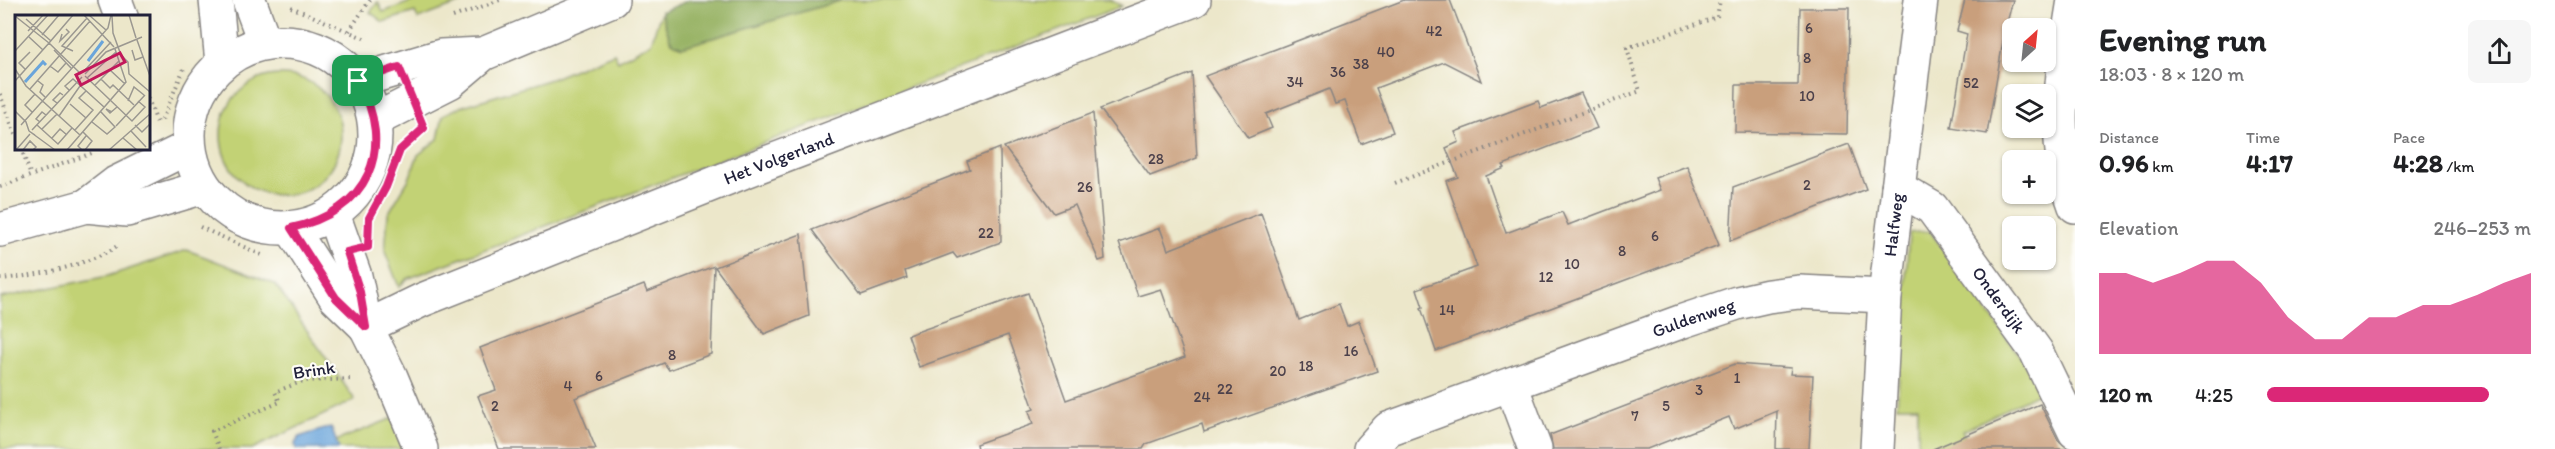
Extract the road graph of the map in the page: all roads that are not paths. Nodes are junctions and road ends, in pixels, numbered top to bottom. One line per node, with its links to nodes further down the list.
1 (115, 0): 8 (street)
2 (216, 0): 11 (street)
3 (612, 0): 10 (street)
4 (1194, 0): 23 (street, Het Volgerland)
5 (1921, 0): 16 (street, Halfweg)
6 (2074, 0): 18 (street)
7 (250, 3): 9 (street)
8 (121, 15)
9 (265, 43): 11 (street); 12 (street)
10 (483, 54): 12 (street); 13 (street)
11 (222, 63): 14 (street)
12 (358, 81): 13 (street)
13 (375, 120): 19 (street)
14 (189, 147): 15 (street); 17 (street)
15 (204, 188): 17 (street); 20 (street)
16 (1898, 188): 22 (street, Halfweg); 25 (street, Onderdijk)
17 (86, 206): 21 (street)
18 (2075, 206)
19 (333, 214): 20 (street); 23 (street)
20 (291, 228): 23 (street)
21 (0, 230)
22 (1885, 296): 24 (street, Guldenweg); 29 (street, Halfweg)
23 (366, 327): 26 (street)
24 (1511, 385): 27 (street, Guldenweg); 28 (street)
25 (2075, 432)
26 (421, 449)
27 (1370, 449)
28 (1535, 449)
29 (1877, 449)

